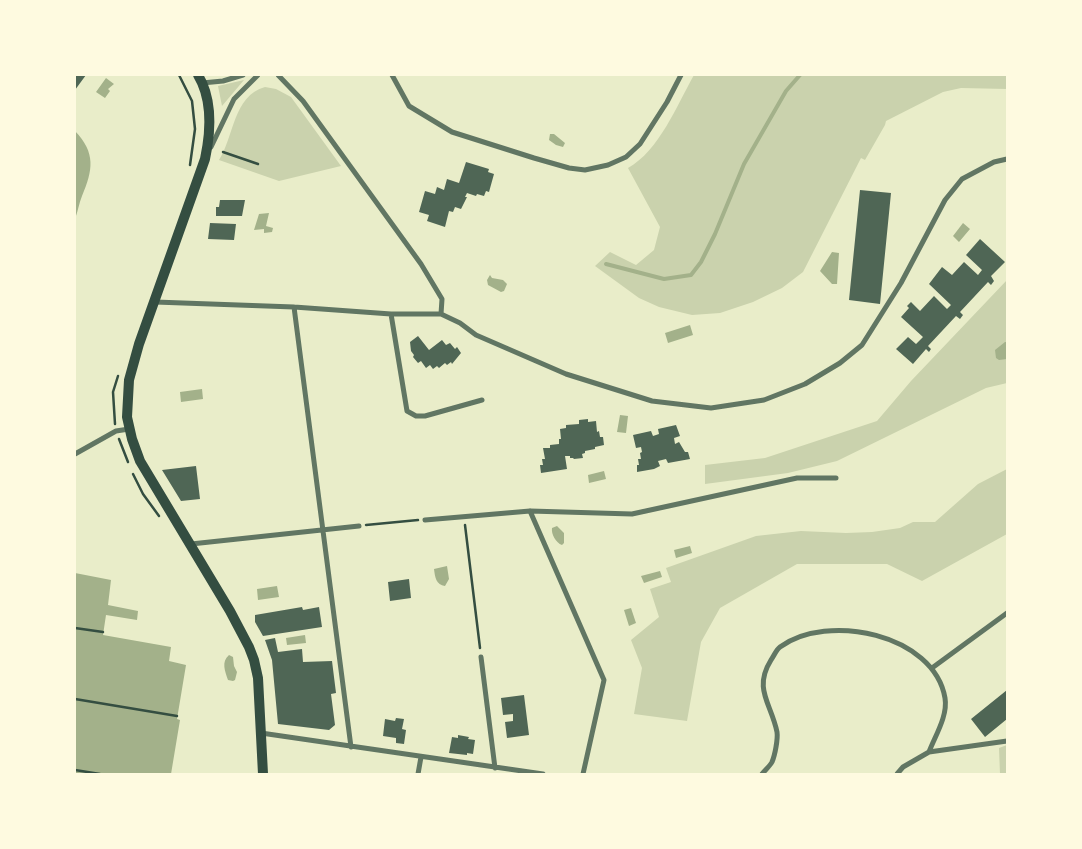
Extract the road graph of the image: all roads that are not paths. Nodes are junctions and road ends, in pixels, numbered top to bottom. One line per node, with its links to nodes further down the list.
1 (242, 75): 6 (street)
2 (258, 75): 7 (street)
3 (278, 75): 12 (street)
4 (392, 75): 5 (street)
5 (681, 75)
6 (200, 78): 7 (main road)
7 (205, 159): 9 (main road)
8 (1007, 159): 12 (street)
9 (155, 302): 10 (street); 14 (main road)
10 (294, 307): 11 (street); 20 (street)
11 (391, 314): 12 (street); 13 (street)
12 (441, 314)
13 (482, 400)
14 (129, 429): 15 (street); 21 (main road)
15 (75, 454)
16 (836, 478): 17 (street)
17 (530, 511): 18 (street); 34 (street)
18 (425, 520)
19 (359, 526): 20 (street)
20 (322, 530): 21 (street); 27 (street)
21 (189, 544): 25 (main road)
22 (1007, 613): 24 (street)
23 (481, 657): 30 (street)
24 (932, 668): 28 (street); 35 (street)
25 (261, 733): 27 (street); 31 (main road)
26 (1007, 741): 28 (street)
27 (352, 747): 29 (street)
28 (929, 752): 36 (street)
29 (421, 757): 30 (street); 32 (street)
30 (495, 768): 33 (street)
31 (263, 774)
32 (418, 774)
33 (542, 774)
34 (583, 774)
35 (762, 774)
36 (897, 774)

